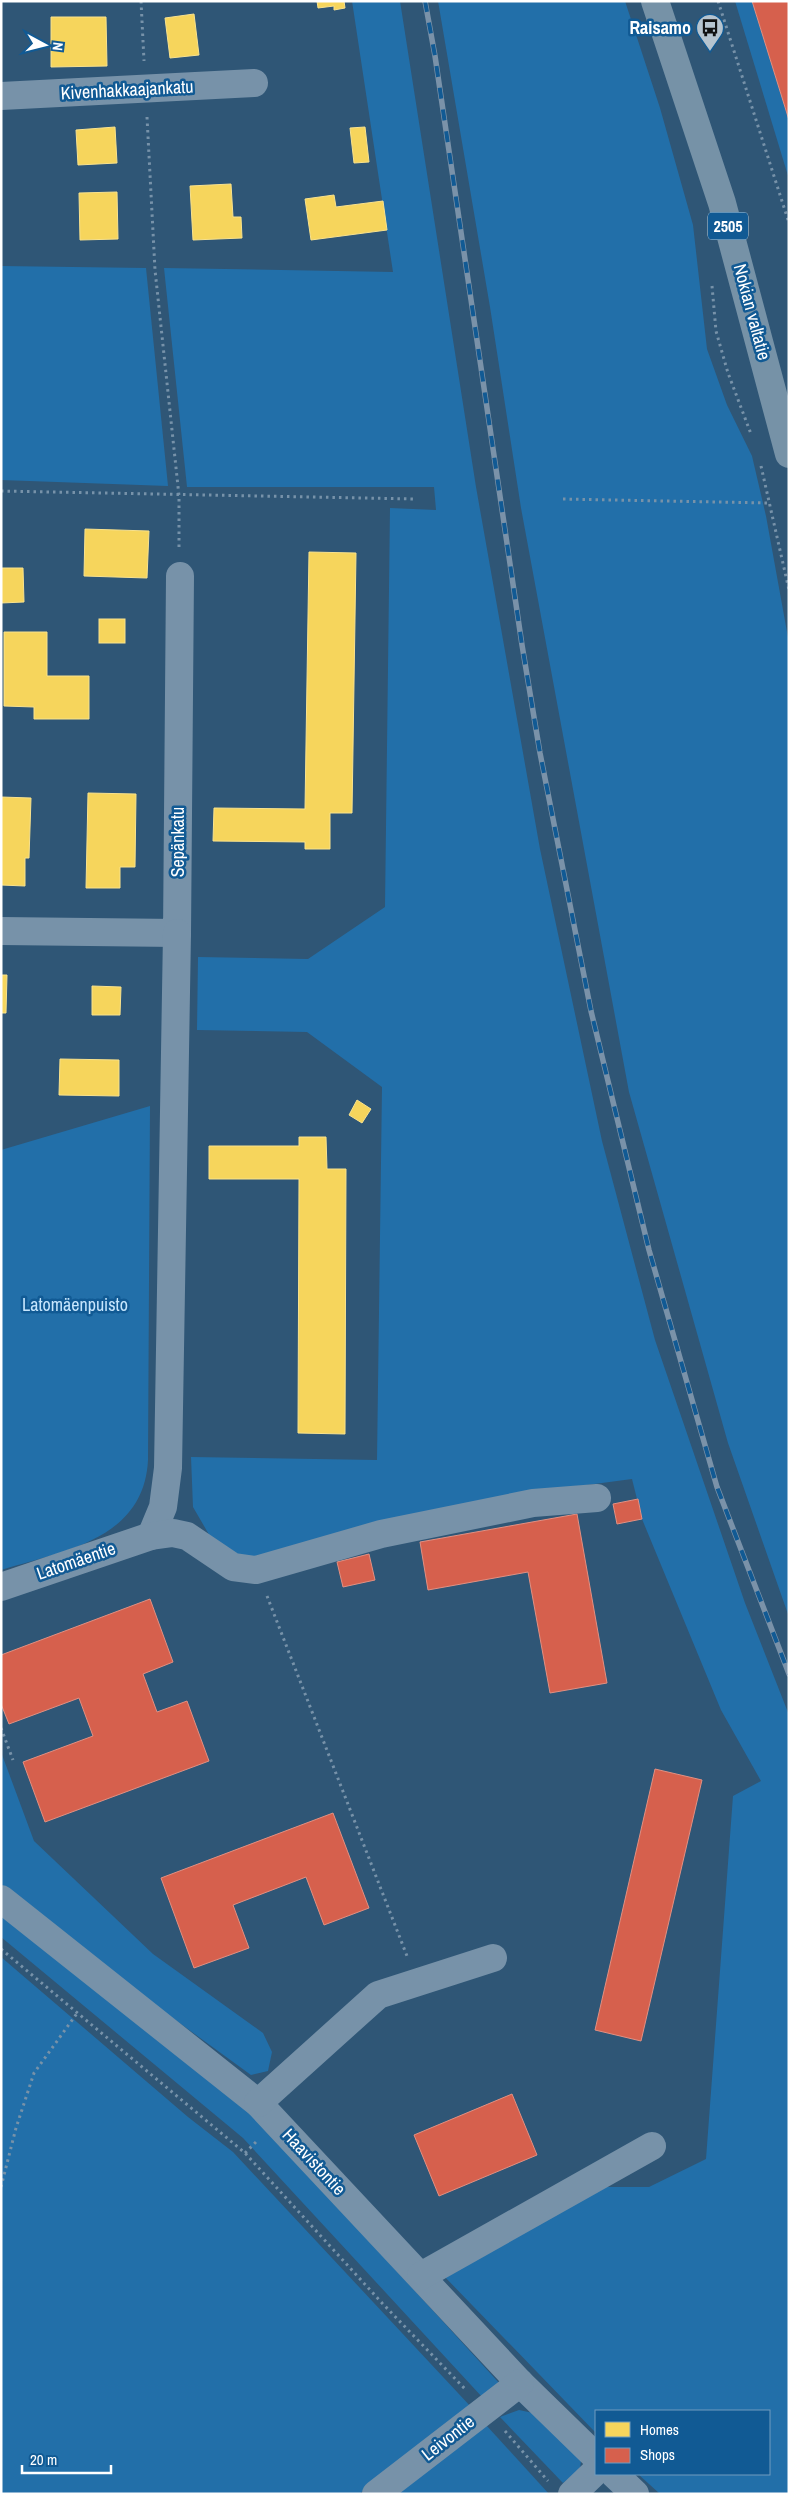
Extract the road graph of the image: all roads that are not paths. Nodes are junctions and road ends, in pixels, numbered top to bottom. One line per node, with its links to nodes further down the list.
1 (655, 1): 4 (main road, Nokian valtatie / 2505)
2 (254, 83): 3 (street, Kivenhakkaajankatu)
3 (1, 96)
4 (789, 454)
5 (180, 576): 7 (street, Sepänkatu)
6 (1, 930): 7 (street)
7 (177, 933): 9 (street, Sepänkatu)
8 (597, 1498): 9 (street, Latomäentie)
9 (151, 1536): 10 (street, Latomäentie)
10 (1, 1587)
11 (1, 1899): 13 (street, Haavistontie)
12 (493, 1958): 13 (street)
13 (258, 2103): 15 (street, Haavistontie)
14 (652, 2146): 15 (street)
15 (420, 2276): 16 (street, Haavistontie)
16 (520, 2383): 17 (street, Haavistontie); 21 (street, Leivontie)
17 (595, 2456)
18 (595, 2472): 20 (street)
19 (615, 2475): 22 (street)
20 (562, 2490)
21 (376, 2494)
22 (635, 2494)

